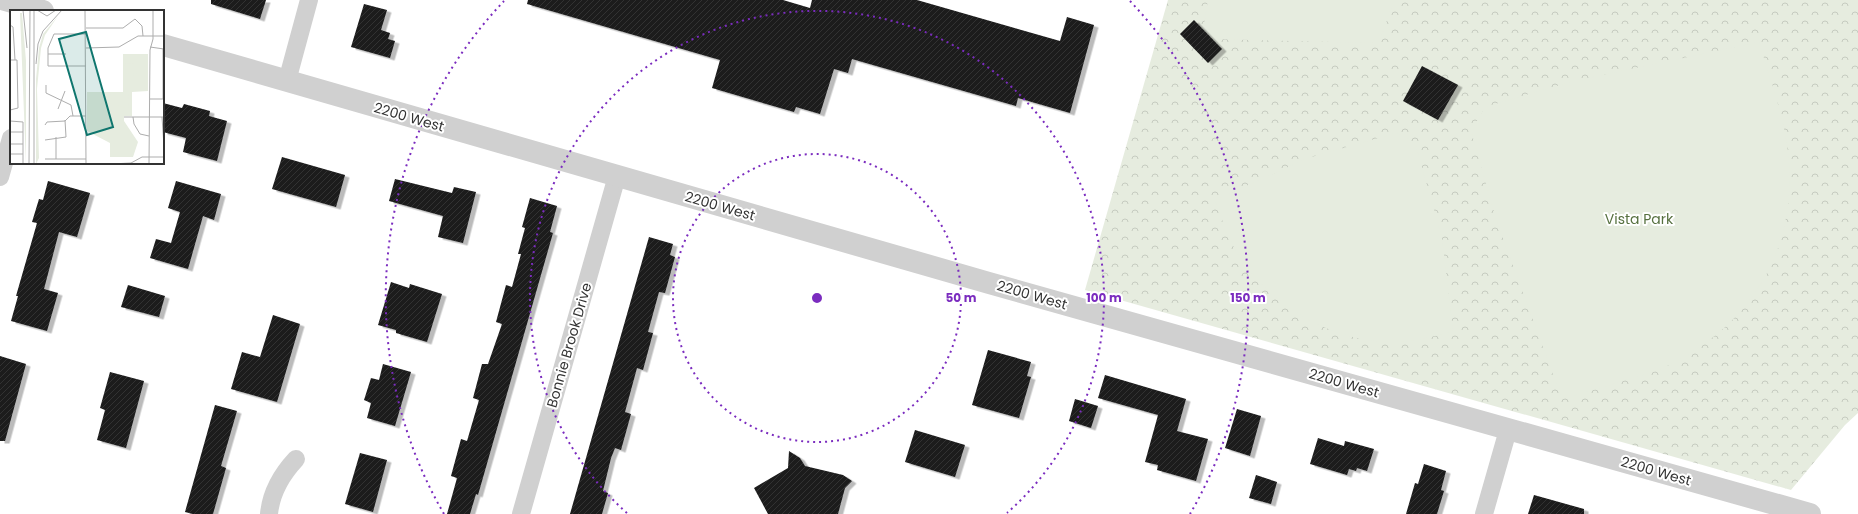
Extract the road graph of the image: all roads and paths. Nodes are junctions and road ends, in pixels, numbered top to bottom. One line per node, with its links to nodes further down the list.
1 (6, 0): 3 (street)
2 (310, 0): 5 (street)
3 (41, 10)
4 (164, 45): 5 (street, 2200 West)
5 (287, 81): 7 (street, 2200 West)
6 (10, 142): 8 (street)
7 (617, 176): 9 (street, 2200 West); 12 (street, Bonnie Brook Drive)
8 (0, 177)
9 (1508, 430): 13 (street); 14 (street, 2200 West)
10 (296, 459): 11 (street)
11 (269, 514)
12 (521, 514)
13 (1484, 514)
14 (1810, 514)

